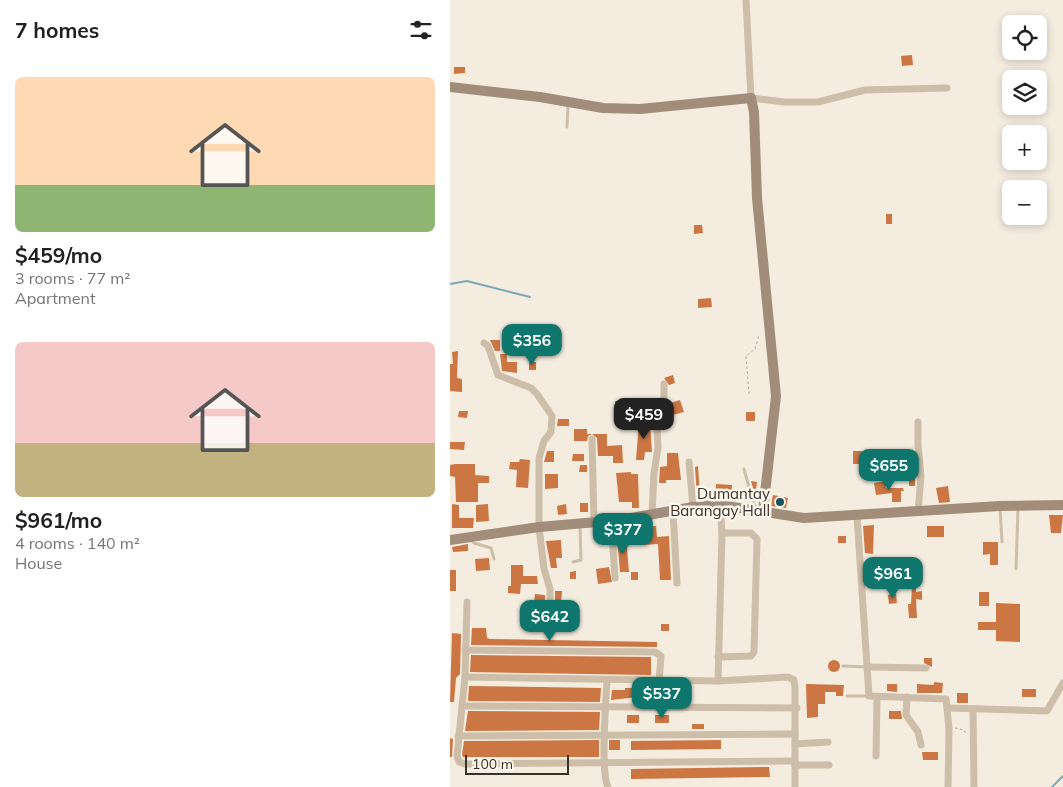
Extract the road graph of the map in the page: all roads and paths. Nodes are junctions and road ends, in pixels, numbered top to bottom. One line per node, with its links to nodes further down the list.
1 (746, 0): 4 (street)
2 (450, 87): 5 (street)
3 (947, 88): 4 (street)
4 (751, 98): 5 (street); 20 (street)
5 (568, 104): 6 (lane)
6 (566, 127)
7 (759, 335): 10 (path)
8 (484, 343): 28 (street)
9 (664, 384): 23 (street)
10 (749, 394)
11 (918, 422): 22 (street)
12 (592, 439): 26 (street)
13 (688, 462): 19 (street)
14 (744, 470): 20 (lane)
15 (720, 505): 19 (street); 20 (street); 30 (street)
16 (1063, 505): 18 (street)
17 (1000, 506): 18 (street); 22 (street); 33 (lane)
18 (1018, 506): 36 (lane)
19 (693, 507): 21 (street)
20 (759, 510): 24 (street)
21 (673, 511): 23 (street); 38 (street)
22 (918, 512): 24 (street)
23 (652, 514): 25 (street)
24 (857, 516): 44 (street)
25 (616, 520): 26 (street); 29 (lane); 37 (street)
26 (594, 522): 27 (street)
27 (580, 524): 28 (street); 35 (lane)
28 (539, 527): 31 (street); 40 (street)
29 (620, 532)
30 (722, 533): 42 (street); 42 (street)
31 (469, 536): 32 (street); 34 (lane)
32 (450, 540)
33 (1002, 542)
34 (494, 559)
35 (574, 562)
36 (1016, 570)
37 (615, 578)
38 (677, 584)
39 (467, 602): 41 (street)
40 (550, 605)
41 (465, 650): 46 (street); 48 (street)
42 (718, 657): 49 (street)
43 (843, 666): 44 (lane)
44 (868, 667): 45 (street); 52 (street)
45 (926, 668)
46 (465, 677): 47 (street); 55 (street)
47 (607, 680): 48 (street); 56 (street)
48 (659, 681): 49 (street)
49 (718, 681): 57 (street)
50 (1063, 683): 59 (street)
51 (846, 696): 52 (lane)
52 (869, 696): 53 (street)
53 (877, 697): 54 (street); 68 (street)
54 (906, 697): 58 (street); 66 (street)
55 (462, 706): 56 (street); 63 (street)
56 (606, 708): 57 (street); 62 (street)
57 (797, 708): 61 (street)
58 (948, 708): 59 (street); 60 (street)
59 (973, 709): 67 (street)
60 (949, 729): 67 (path); 74 (street)
61 (796, 734): 62 (street); 65 (street)
62 (605, 735): 63 (street); 69 (street)
63 (458, 736): 69 (street)
64 (828, 742): 65 (street)
65 (796, 744): 70 (street)
66 (922, 745)
67 (973, 748): 75 (street)
68 (876, 756)
69 (605, 762): 70 (street); 72 (street)
70 (795, 763): 71 (street); 73 (street)
71 (829, 765)
72 (608, 787)
73 (795, 787)
74 (948, 787)
75 (974, 787)

